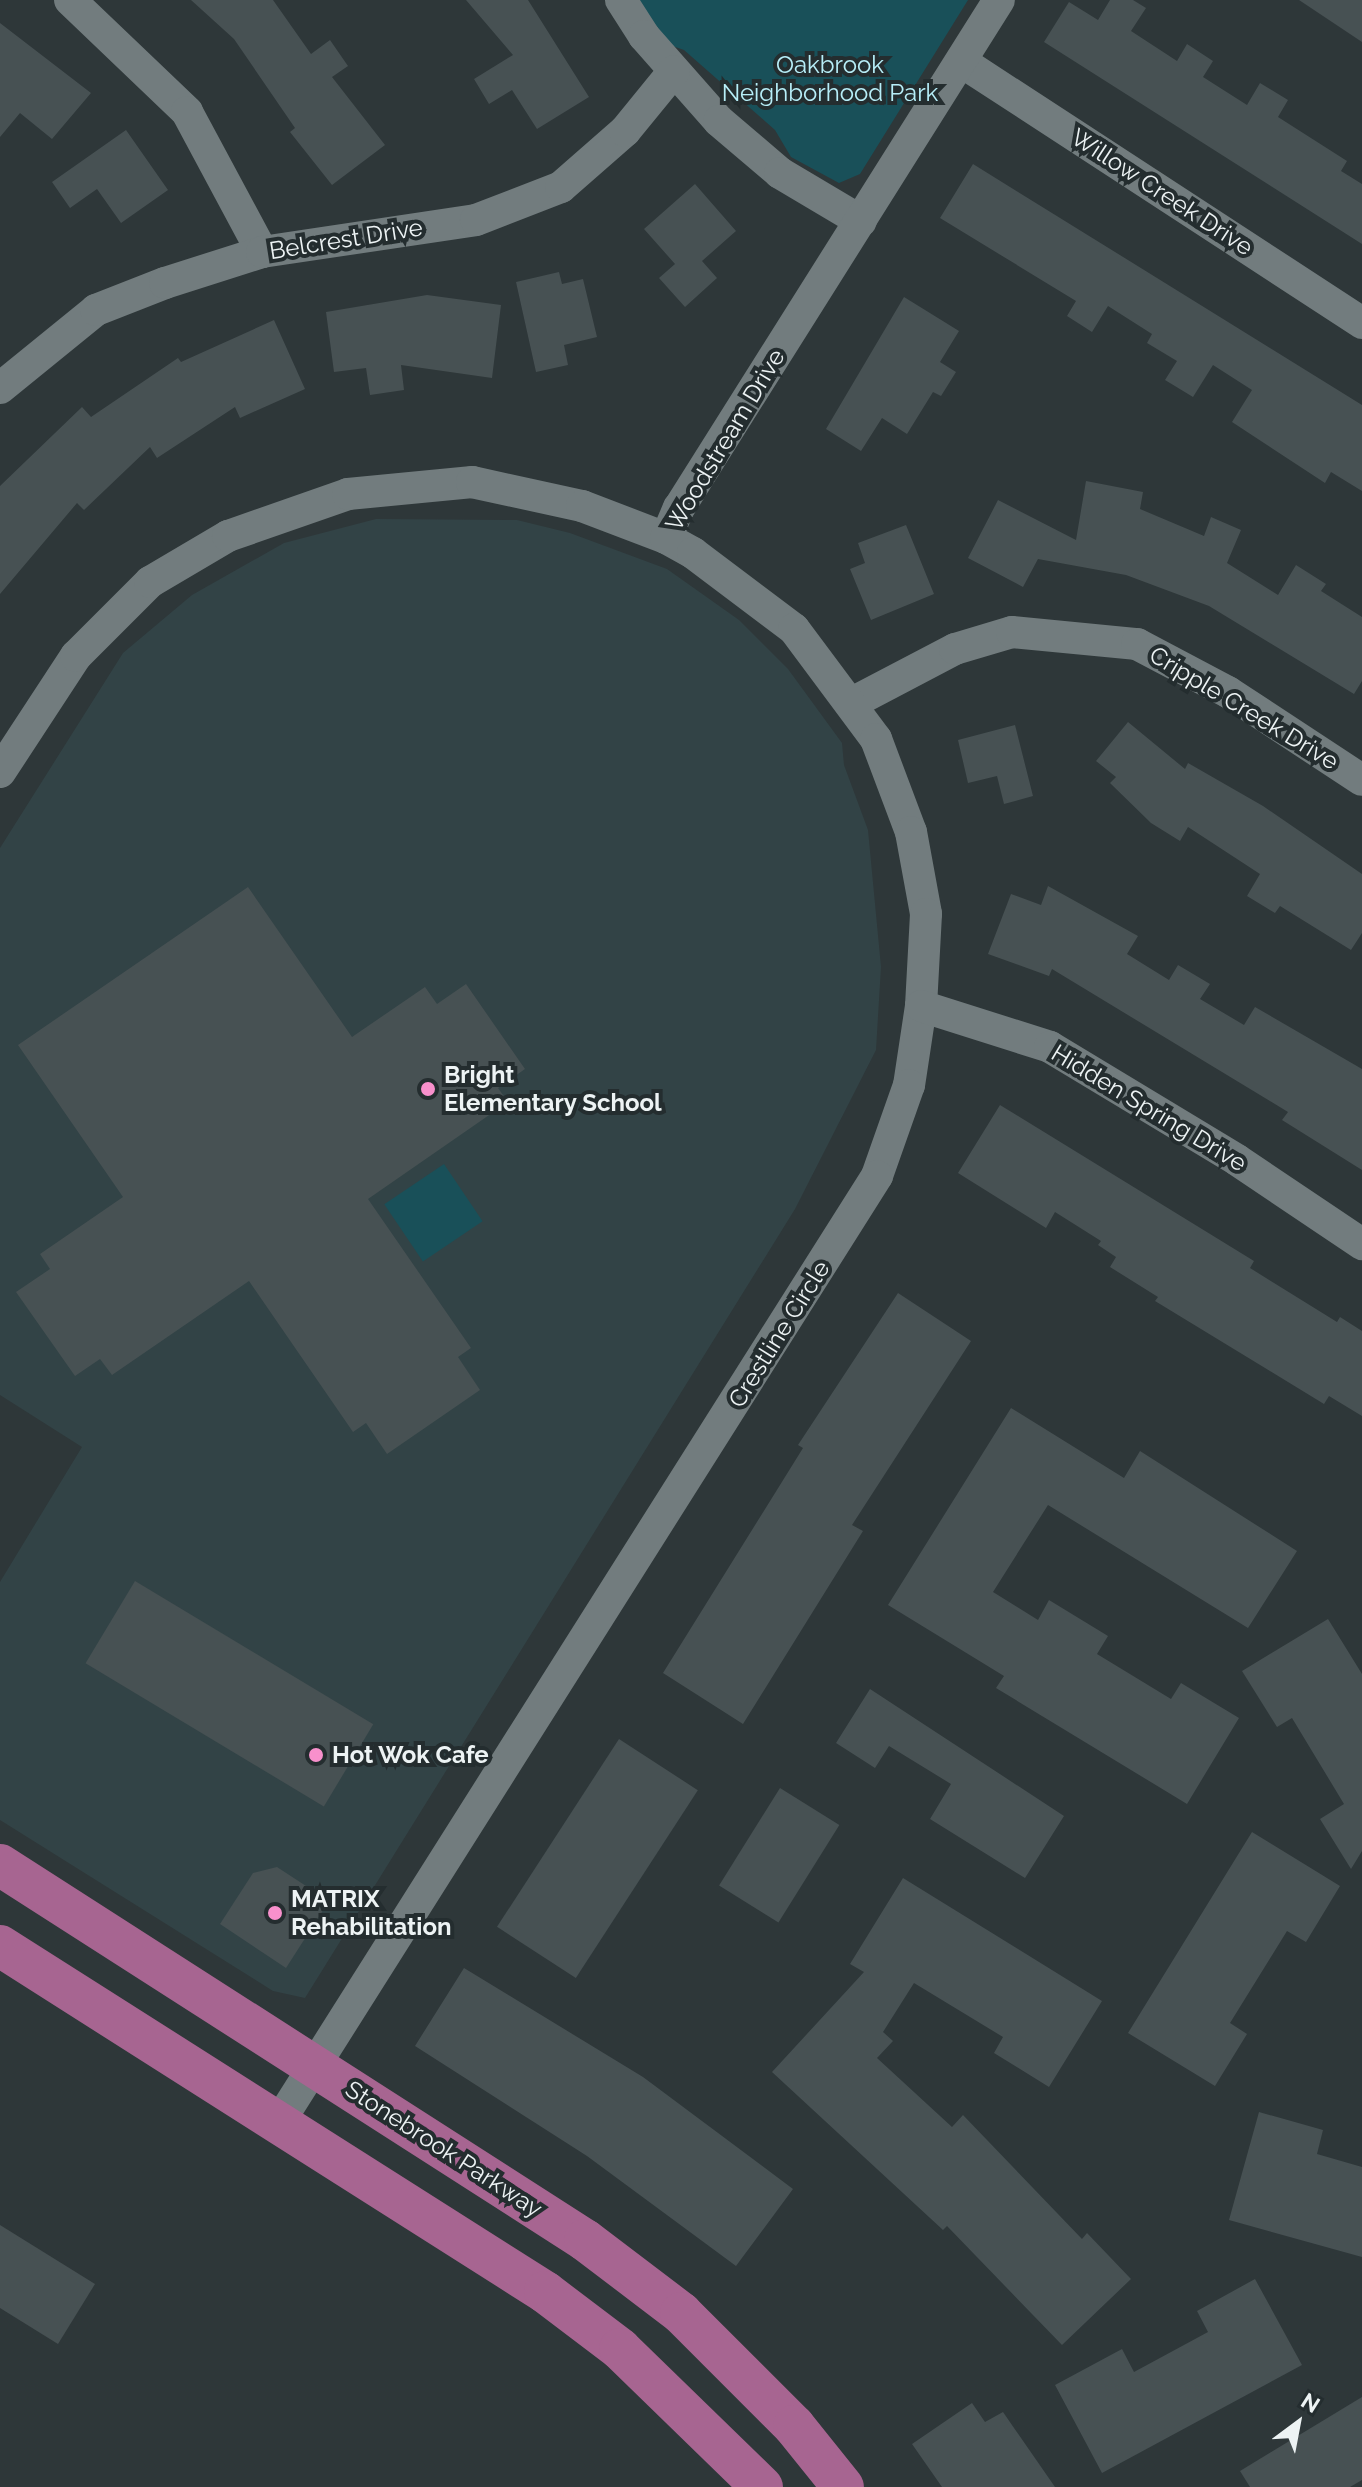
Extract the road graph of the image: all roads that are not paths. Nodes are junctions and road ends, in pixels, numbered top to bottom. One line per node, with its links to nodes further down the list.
1 (70, 0): 7 (street)
2 (621, 0): 5 (street)
3 (999, 0): 4 (street, Woodstream Drive)
4 (962, 62): 6 (street, Woodstream Drive); 8 (street, Willow Creek Drive)
5 (674, 71): 6 (street); 7 (street, Belcrest Drive)
6 (861, 221): 10 (street, Woodstream Drive)
7 (262, 252): 9 (street, Belcrest Drive)
8 (1362, 323)
9 (0, 388)
10 (666, 538): 11 (street, Crestline Circle); 12 (street, Woodstream Drive)
11 (852, 703): 13 (street, Cripple Creek Drive); 14 (street, Crestline Circle)
12 (0, 772)
13 (1362, 780)
14 (921, 1006): 15 (street, Hidden Spring Drive); 18 (street, Crestline Circle)
15 (1362, 1244)
16 (0, 1865): 18 (main road, Stonebrook Parkway)
17 (0, 1946): 19 (main road)
18 (314, 2066): 19 (street, Crestline Circle); 20 (main road, Stonebrook Parkway)
19 (279, 2122): 21 (main road)
20 (794, 2426): 21 (main road); 22 (main road, Stonebrook Parkway)
21 (755, 2478)
22 (824, 2480)

